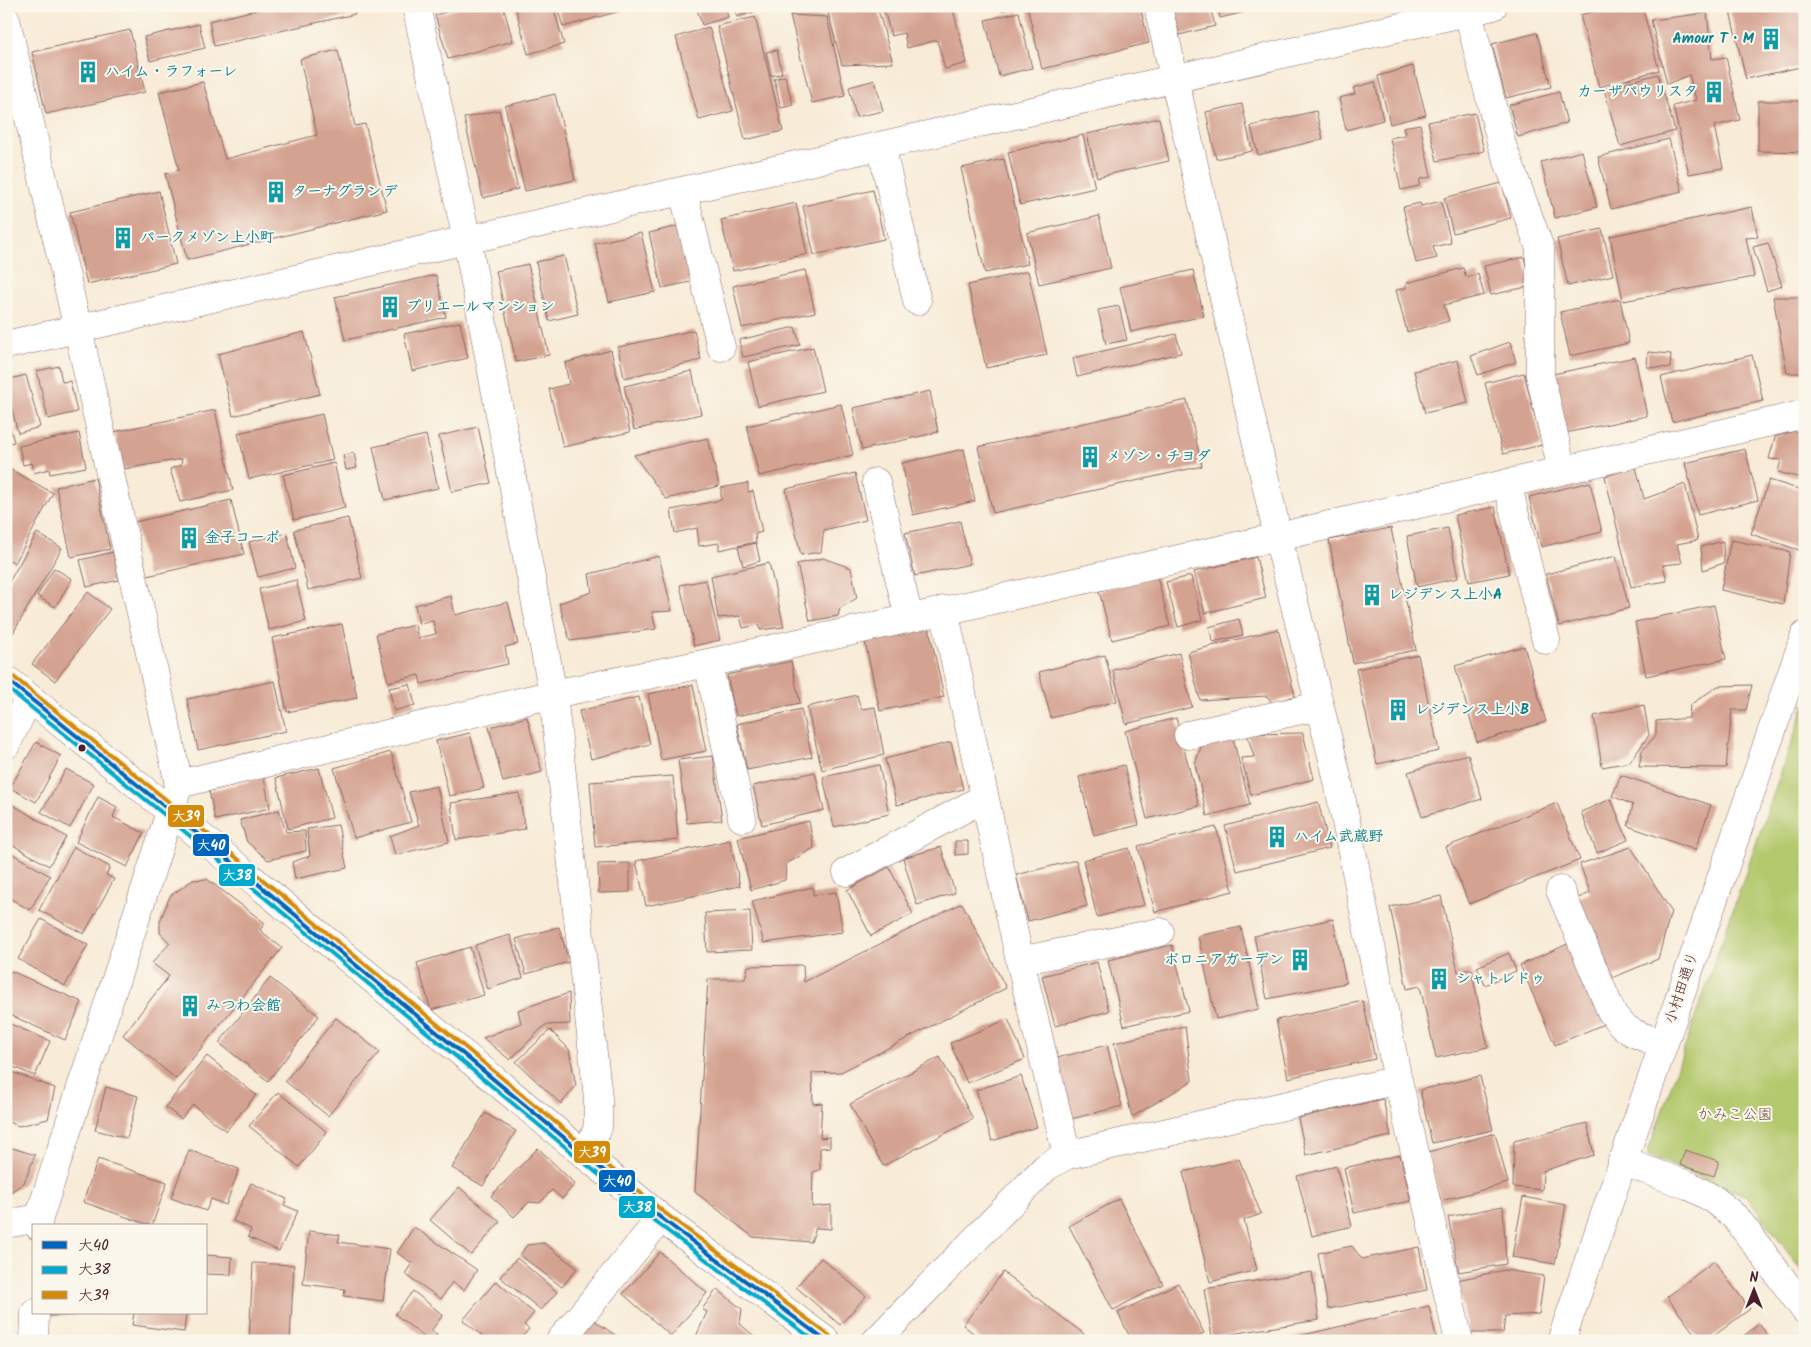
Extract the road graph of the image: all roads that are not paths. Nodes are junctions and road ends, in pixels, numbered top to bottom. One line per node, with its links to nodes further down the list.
1 (416, 6): 9 (street)
2 (1158, 6): 6 (street)
3 (1481, 9): 4 (street); 15 (street)
4 (1419, 15): 6 (street)
5 (6, 20): 11 (street)
6 (1174, 80): 7 (street); 18 (street)
7 (882, 146): 8 (street); 10 (street)
8 (683, 191): 9 (street); 13 (street)
9 (467, 240): 11 (street); 25 (street)
10 (917, 301)
11 (78, 328): 12 (street); 30 (street)
12 (6, 346)
13 (721, 347)
14 (1805, 414): 15 (street)
15 (1562, 470): 17 (street)
16 (876, 482): 20 (street)
17 (1507, 483): 18 (street); 22 (street)
18 (1278, 537): 19 (street); 27 (street)
19 (944, 610): 20 (street); 31 (street)
20 (909, 618): 23 (street)
21 (1805, 635): 38 (street, 小村田通り)
22 (1546, 640)
23 (708, 663): 25 (street); 33 (street)
24 (6, 679): 26 (street)
25 (553, 694): 30 (street); 41 (street)
26 (29, 698): 29 (street); 32 (street)
27 (1320, 706): 28 (street); 39 (street)
28 (1188, 734)
29 (6, 745)
30 (179, 784): 32 (street)
31 (984, 798): 34 (street); 37 (street)
32 (170, 811): 41 (street); 44 (street)
33 (742, 818)
34 (847, 872)
35 (1560, 890): 38 (street)
36 (1160, 932): 37 (street)
37 (1020, 961): 40 (street)
38 (1663, 1044): 42 (street, 小村田通り)
39 (1398, 1080): 40 (street); 52 (street)
40 (1067, 1155): 51 (street)
41 (586, 1156): 43 (street)
42 (1622, 1161): 46 (street); 53 (street, 小村田通り)
43 (661, 1218): 49 (street); 50 (street)
44 (39, 1222): 45 (street)
45 (6, 1224)
46 (1805, 1310)
47 (35, 1314): 48 (street)
48 (34, 1341)
49 (560, 1341)
50 (826, 1341)
51 (876, 1341)
52 (1459, 1341)
53 (1561, 1341)

